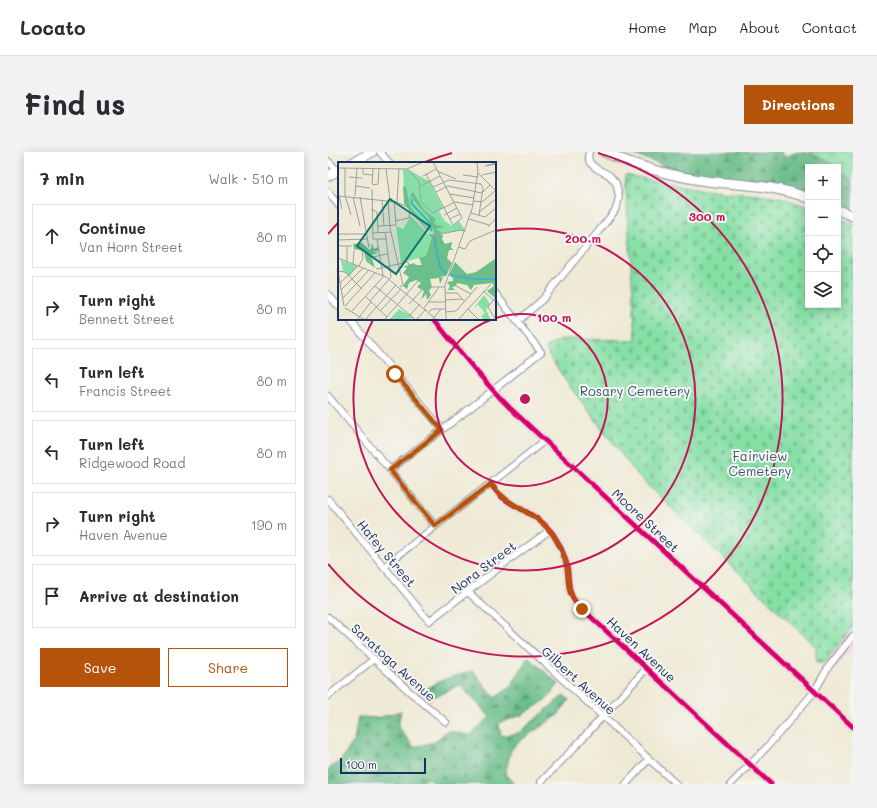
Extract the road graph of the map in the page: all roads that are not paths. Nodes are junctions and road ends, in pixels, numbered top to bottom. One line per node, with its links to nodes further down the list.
1 (372, 152): 6 (main road)
2 (380, 152): 7 (street)
3 (589, 152): 19 (street)
4 (604, 152): 10 (main road)
5 (328, 161): 8 (street)
6 (354, 162)
7 (388, 162)
8 (333, 173)
9 (328, 192): 11 (street)
10 (805, 197)
11 (338, 205)
12 (841, 211): 13 (main road)
13 (853, 216)
14 (328, 294): 16 (street)
15 (496, 294): 19 (street)
16 (338, 306)
17 (350, 320): 22 (street)
18 (435, 320): 20 (street, Moore Street)
19 (518, 321): 20 (street)
20 (493, 391): 22 (street); 23 (street, Moore Street)
21 (328, 396): 24 (street)
22 (442, 430): 24 (street)
23 (544, 441): 25 (street); 36 (street, Moore Street)
24 (390, 470): 27 (street)
25 (491, 484): 27 (street); 28 (street, Haven Avenue)
26 (328, 499): 29 (street, Hafey Street)
27 (435, 526): 29 (street)
28 (550, 530): 30 (street, Nora Street); 35 (street, Haven Avenue)
29 (384, 566): 32 (street, Hafey Street)
30 (468, 592): 32 (street, Nora Street); 38 (street, Gilbert Avenue)
31 (328, 617): 34 (street, Saratoga Avenue)
32 (429, 621)
33 (853, 636): 36 (street)
34 (374, 659): 37 (street); 39 (street, Saratoga Avenue)
35 (646, 669): 38 (street); 42 (street, Haven Avenue)
36 (814, 692): 40 (street, Moore Street); 42 (street)
37 (328, 696)
38 (602, 717): 41 (street, Gilbert Avenue); 43 (street)
39 (446, 722)
40 (853, 727)
41 (649, 759): 44 (street); 45 (street, Gilbert Avenue)
42 (750, 765): 46 (street); 47 (street, Haven Avenue)
43 (542, 782)
44 (626, 784)
45 (676, 784)
46 (732, 784)
47 (771, 784)

